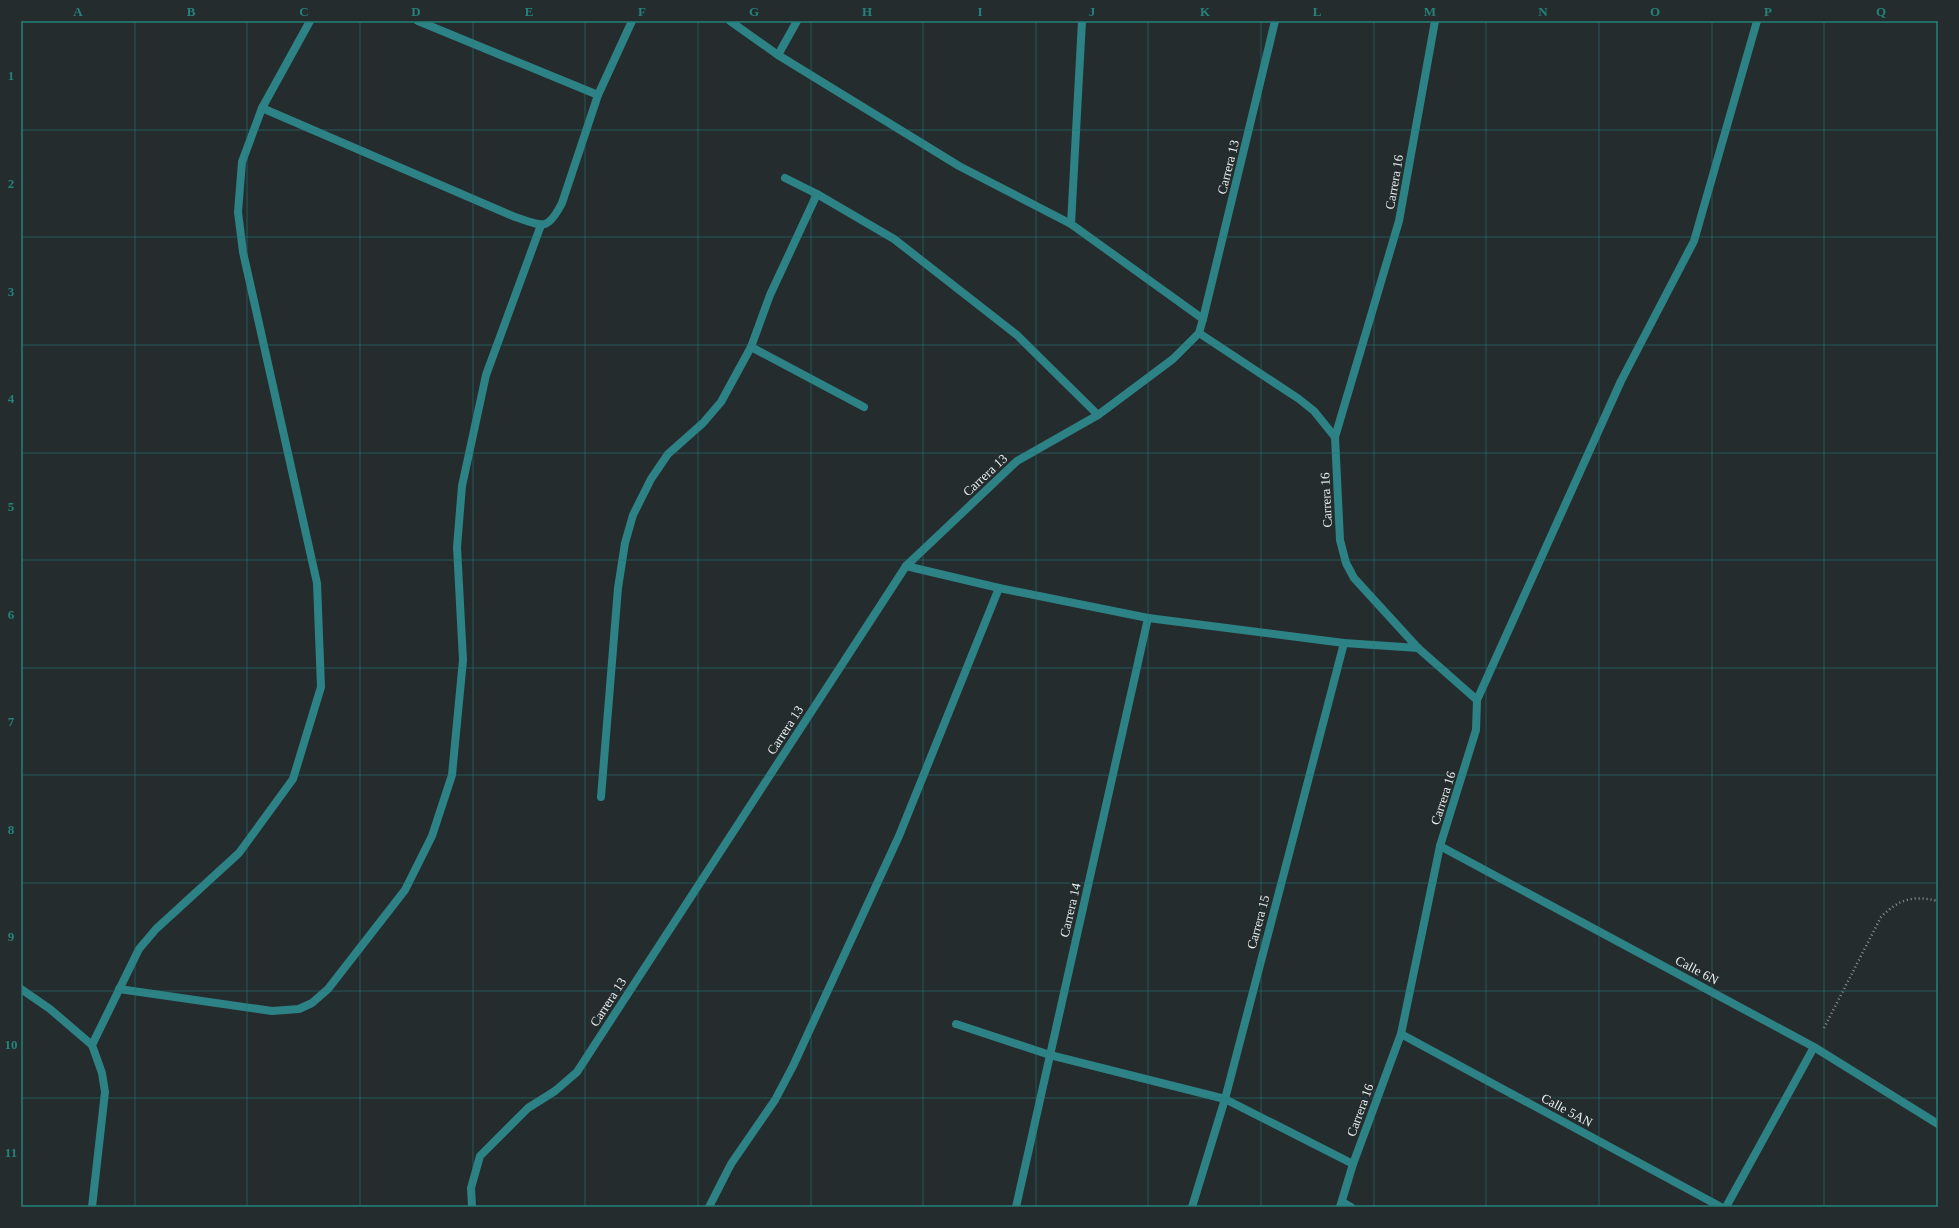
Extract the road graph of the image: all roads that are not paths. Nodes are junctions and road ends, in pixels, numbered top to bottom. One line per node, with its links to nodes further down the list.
1 (310, 21): 12 (street)
2 (418, 21): 11 (street)
3 (632, 21): 11 (street)
4 (730, 21): 10 (street)
5 (797, 21): 10 (street)
6 (1082, 21): 15 (street)
7 (1275, 21): 17 (street, Carrera 13)
8 (1435, 21): 22 (street, Carrera 16)
9 (1757, 21): 28 (street)
10 (778, 55): 15 (street)
11 (598, 95): 16 (street)
12 (262, 108): 16 (street); 32 (street)
13 (785, 178): 14 (street)
14 (817, 194): 19 (street); 21 (street)
15 (1071, 224): 17 (street)
16 (541, 225): 32 (street)
17 (1203, 319): 18 (street, Carrera 13)
18 (1199, 333): 21 (street, Carrera 13); 22 (street)
19 (751, 347): 20 (street); 29 (street)
20 (864, 407)
21 (1098, 415): 23 (street, Carrera 13)
22 (1335, 437): 27 (street, Carrera 16)
23 (906, 566): 24 (street); 43 (street, Carrera 13)
24 (999, 588): 25 (street); 44 (street)
25 (1148, 618): 26 (street); 37 (street, Carrera 14)
26 (1344, 643): 27 (street); 38 (street, Carrera 15)
27 (1418, 648): 28 (street, Carrera 16)
28 (1477, 700): 30 (street, Carrera 16)
29 (601, 797)
30 (1440, 846): 34 (street, Carrera 16); 36 (street, Calle 6N)
31 (21, 989): 35 (street)
32 (119, 989): 35 (street)
33 (956, 1024): 37 (street)
34 (1401, 1034): 40 (street, Carrera 16); 48 (street, Calle 5AN)
35 (92, 1045): 42 (street)
36 (1814, 1047): 39 (street, Calle 6N); 49 (street)
37 (1050, 1055): 38 (street); 45 (street, Carrera 14)
38 (1225, 1099): 40 (street); 46 (street, Carrera 15)
39 (1938, 1124)
40 (1353, 1164): 41 (street, Carrera 16)
41 (1341, 1205): 47 (street)
42 (92, 1207)
43 (472, 1207)
44 (709, 1207)
45 (1016, 1207)
46 (1192, 1207)
47 (1351, 1207)
48 (1721, 1207)
49 (1726, 1207)

